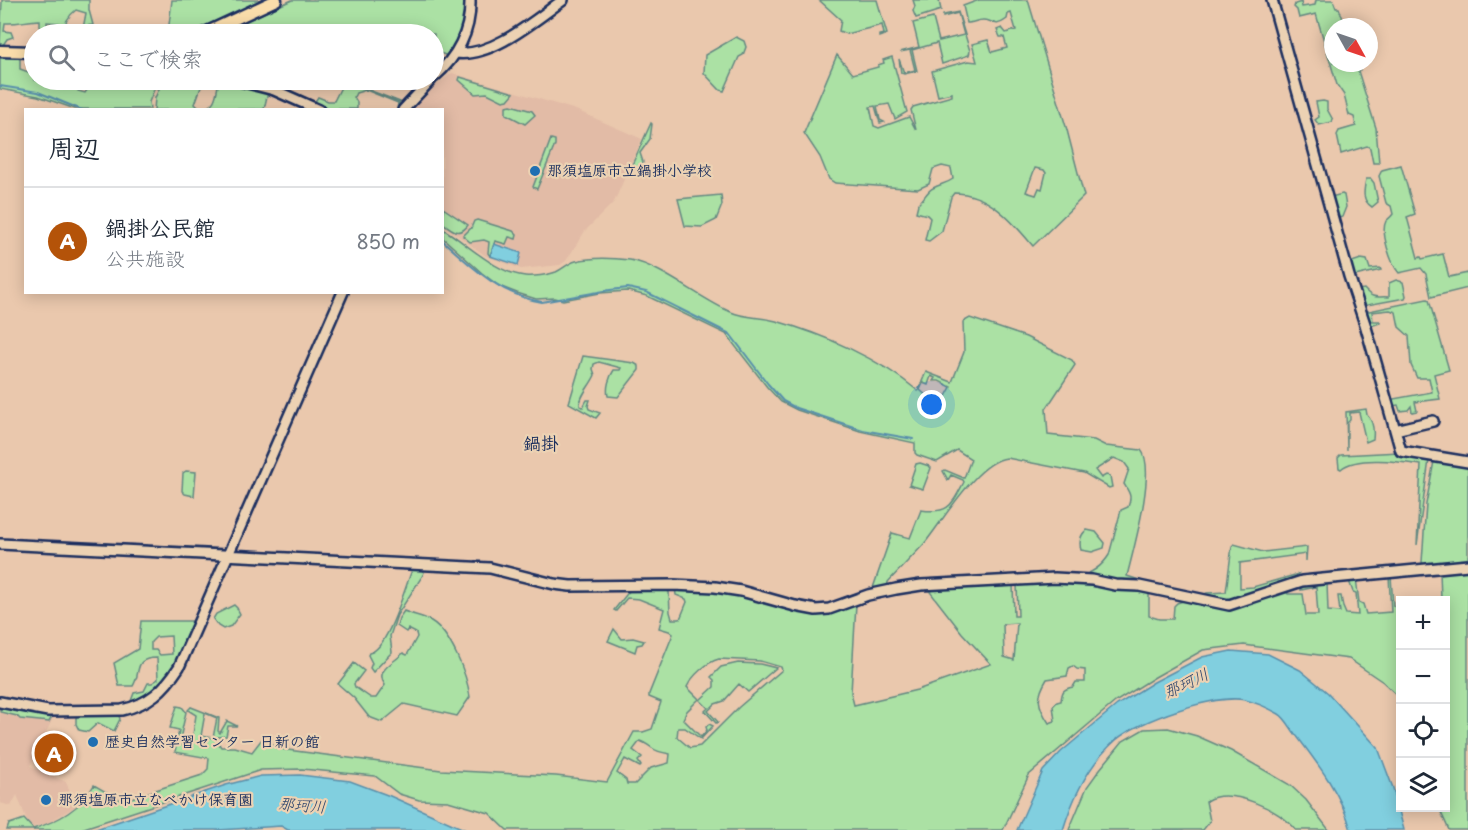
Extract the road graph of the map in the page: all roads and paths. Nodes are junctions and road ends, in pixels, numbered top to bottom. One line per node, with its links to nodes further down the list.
1 (276, 0): 5 (main road)
2 (470, 0): 8 (street)
3 (563, 0): 8 (street)
4 (1272, 0): 16 (street)
5 (224, 24)
6 (0, 51): 7 (main road)
7 (24, 52)
8 (456, 53): 9 (street)
9 (444, 66)
10 (274, 90): 12 (street)
11 (421, 90): 13 (street)
12 (314, 108)
13 (405, 108)
14 (342, 294): 19 (street)
15 (1433, 421): 16 (street)
16 (1395, 430): 17 (street)
17 (1468, 462)
18 (0, 544): 19 (street)
19 (226, 556): 20 (street); 21 (street)
20 (1468, 566)
21 (0, 702)

